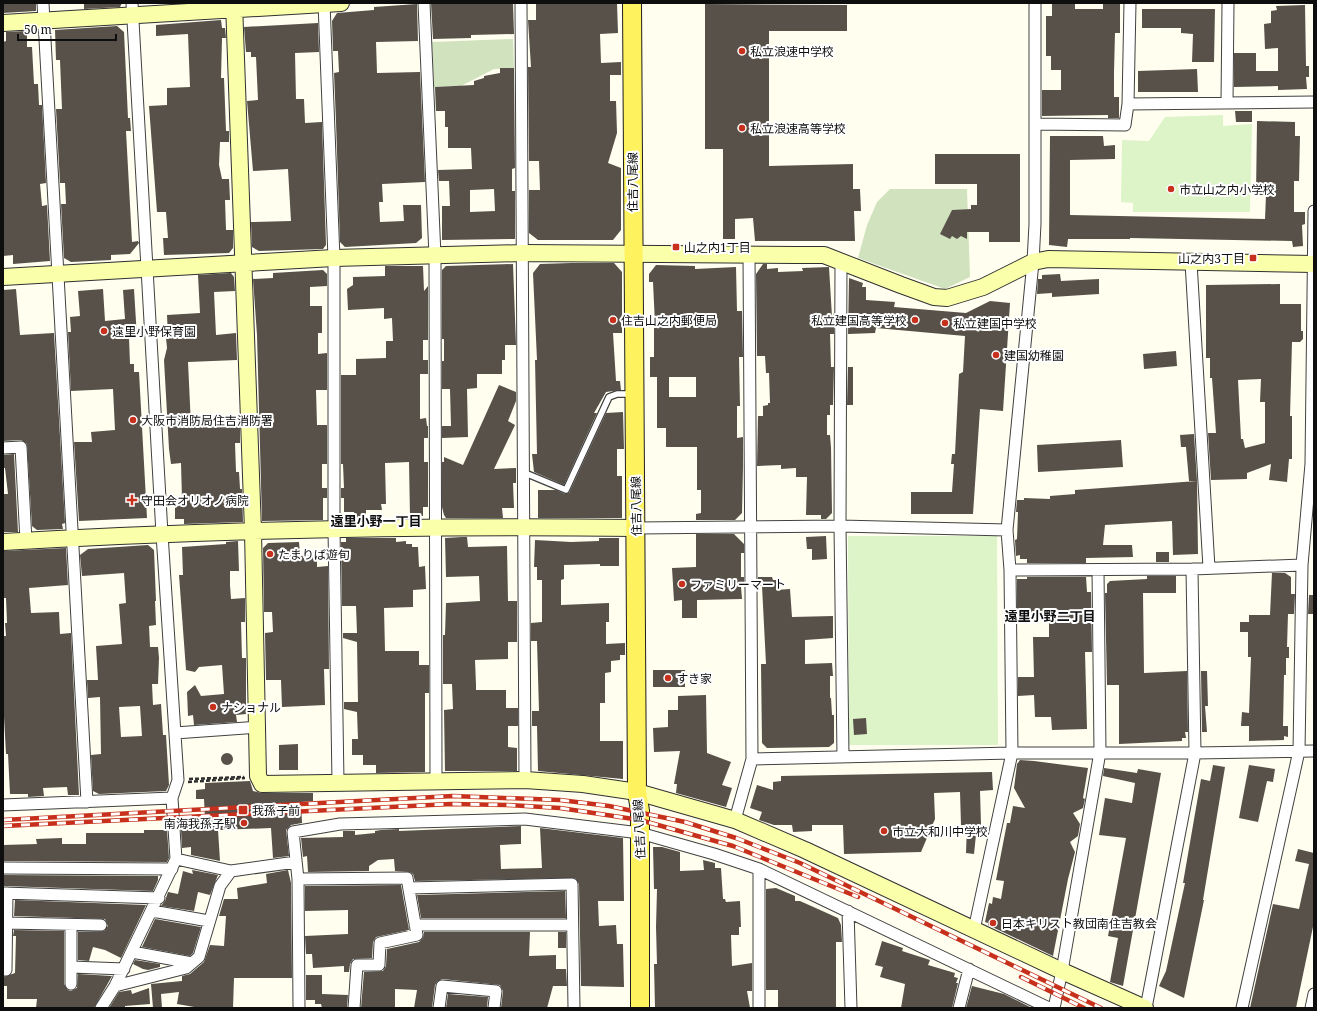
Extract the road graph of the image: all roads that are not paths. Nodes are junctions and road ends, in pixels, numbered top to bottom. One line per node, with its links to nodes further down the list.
1 (43, 3): 12 (street)
2 (340, 3): 9 (street)
3 (424, 3): 22 (street)
4 (521, 3): 19 (street)
5 (632, 3): 20 (main road, 住吉八尾線)
6 (1035, 3): 17 (street)
7 (1130, 3): 16 (street)
8 (1228, 3): 15 (street)
9 (324, 4): 10 (street); 23 (street)
10 (234, 7): 11 (street); 27 (street)
11 (132, 9): 12 (street); 29 (street)
12 (44, 21): 13 (street); 30 (street)
13 (3, 24)
14 (1314, 102): 15 (street)
15 (1227, 103): 16 (street)
16 (1128, 104): 17 (street)
17 (1035, 124): 25 (street)
18 (1314, 211): 28 (street)
19 (523, 253): 20 (street); 22 (street); 35 (street)
20 (632, 253): 21 (street); 32 (main road, 住吉八尾線)
21 (749, 254): 24 (street); 36 (street)
22 (435, 256): 23 (street); 38 (street)
23 (334, 258): 27 (street); 41 (street)
24 (841, 262): 25 (street); 37 (street)
25 (1033, 262): 26 (street); 42 (street)
26 (1191, 262): 28 (street); 49 (street)
27 (244, 264): 29 (street); 43 (street)
28 (1313, 264): 34 (street)
29 (146, 269): 30 (street); 44 (street)
30 (58, 274): 31 (street); 45 (street)
31 (3, 277)
32 (635, 394): 35 (lane); 40 (main road, 住吉八尾線)
33 (3, 448): 46 (street)
34 (1312, 465): 48 (street)
35 (525, 473): 39 (street)
36 (750, 526): 37 (street); 40 (street); 61 (street)
37 (840, 526): 42 (street); 60 (street)
38 (434, 527): 39 (street); 41 (street); 62 (street)
39 (525, 527): 40 (street); 63 (street)
40 (636, 528): 65 (main road, 住吉八尾線)
41 (334, 529): 43 (street); 64 (street)
42 (1007, 530): 51 (street)
43 (253, 532): 44 (street); 53 (street)
44 (162, 534): 45 (street); 54 (street)
45 (74, 538): 46 (street); 67 (street)
46 (26, 541): 47 (street)
47 (3, 542)
48 (1302, 565): 49 (street); 55 (street)
49 (1209, 568): 50 (street)
50 (1192, 569): 52 (street); 59 (street)
51 (1010, 570): 52 (street); 58 (street)
52 (1098, 570): 57 (street)
53 (258, 727): 54 (street); 64 (street)
54 (174, 733): 66 (street)
55 (1299, 751): 56 (street); 59 (street); 112 (street)
56 (1314, 751)
57 (1100, 752): 58 (street); 59 (street); 95 (street)
58 (1012, 753): 60 (street); 88 (street)
59 (1195, 753): 111 (street)
60 (843, 756): 61 (street)
61 (752, 758): 69 (street)
62 (436, 780): 63 (street); 64 (street)
63 (525, 780): 65 (street)
64 (338, 782)
65 (637, 792): 69 (street); 70 (main road, 住吉八尾線)
66 (172, 798): 67 (street); 72 (street)
67 (87, 802): 68 (street)
68 (3, 805)
69 (735, 820): 88 (street)
70 (640, 832): 71 (street); 74 (street); 105 (main road, 住吉八尾線)
71 (296, 862): 75 (street); 76 (street)
72 (174, 864): 73 (street); 75 (street); 79 (street)
73 (3, 868)
74 (759, 869): 80 (street); 106 (street)
75 (231, 871): 82 (street)
76 (298, 879): 77 (street); 100 (street)
77 (409, 888): 86 (street); 87 (street)
78 (5, 893): 79 (street); 83 (street)
79 (159, 898): 81 (street)
80 (848, 910): 93 (street); 107 (street)
81 (152, 911): 82 (street); 89 (street)
82 (209, 922): 90 (street)
83 (6, 923): 84 (street); 94 (street)
84 (71, 925): 85 (street); 91 (street)
85 (101, 925)
86 (415, 925): 87 (street); 101 (street)
87 (572, 925): 104 (street)
88 (974, 930): 95 (street)
89 (132, 952): 90 (street); 92 (street)
90 (192, 963): 97 (street)
91 (71, 967): 92 (street); 96 (street)
92 (124, 969): 97 (street)
93 (969, 969): 108 (street); 109 (street)
94 (3, 970)
95 (1062, 971): 110 (street); 111 (street)
96 (71, 984)
97 (115, 986): 99 (street)
98 (1314, 994): 113 (street)
99 (101, 1008)
100 (299, 1008)
101 (354, 1008)
102 (440, 1008): 103 (street)
103 (494, 1008)
104 (574, 1008)
105 (640, 1008)
106 (759, 1008)
107 (851, 1008)
108 (959, 1008)
109 (1050, 1008)
110 (1054, 1008)
111 (1146, 1008)
112 (1242, 1008)
113 (1311, 1008)

